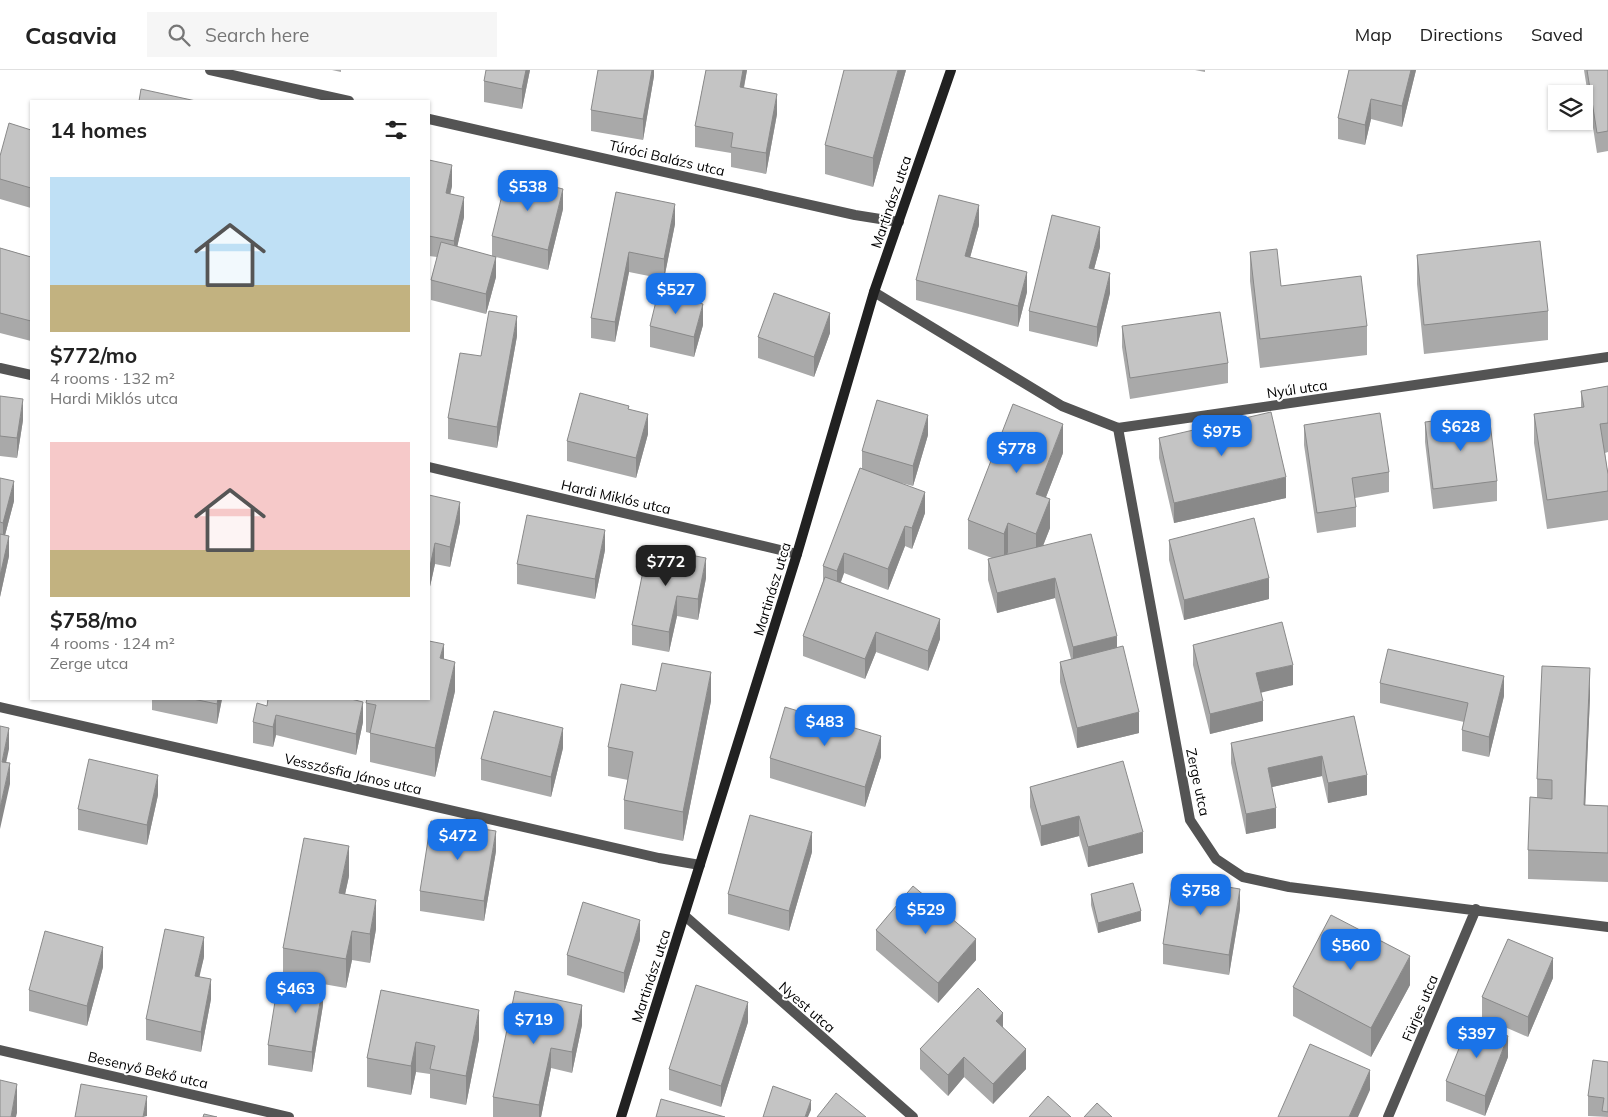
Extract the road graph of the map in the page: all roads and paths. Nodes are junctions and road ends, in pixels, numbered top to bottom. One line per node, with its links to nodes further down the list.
1 (210, 70): 3 (street)
2 (951, 70): 5 (street, Martinász utca)
3 (345, 100)
4 (430, 119): 5 (street, Túróci Balázs utca)
5 (900, 222): 6 (street, Martinász utca)
6 (874, 292): 10 (street, Nyúl utca); 12 (street, Martinász utca)
7 (1608, 357): 10 (street, Nyúl utca)
8 (0, 368): 9 (street)
9 (30, 375)
10 (1118, 428): 15 (street, Zerge utca)
11 (430, 467): 12 (street, Hardi Miklós utca)
12 (797, 554): 14 (street, Martinász utca)
13 (0, 707): 14 (street, Vesszősfia János utca)
14 (700, 865): 16 (street, Martinász utca)
15 (1476, 909): 17 (street, Zerge utca); 22 (street, Fürjes utca)
16 (684, 916): 20 (street, Martinász utca); 21 (street, Nyest utca)
17 (1608, 926)
18 (0, 1050): 19 (street, Besenyő Bekő utca)
19 (289, 1117)
20 (621, 1117)
21 (913, 1117)
22 (1388, 1117)

